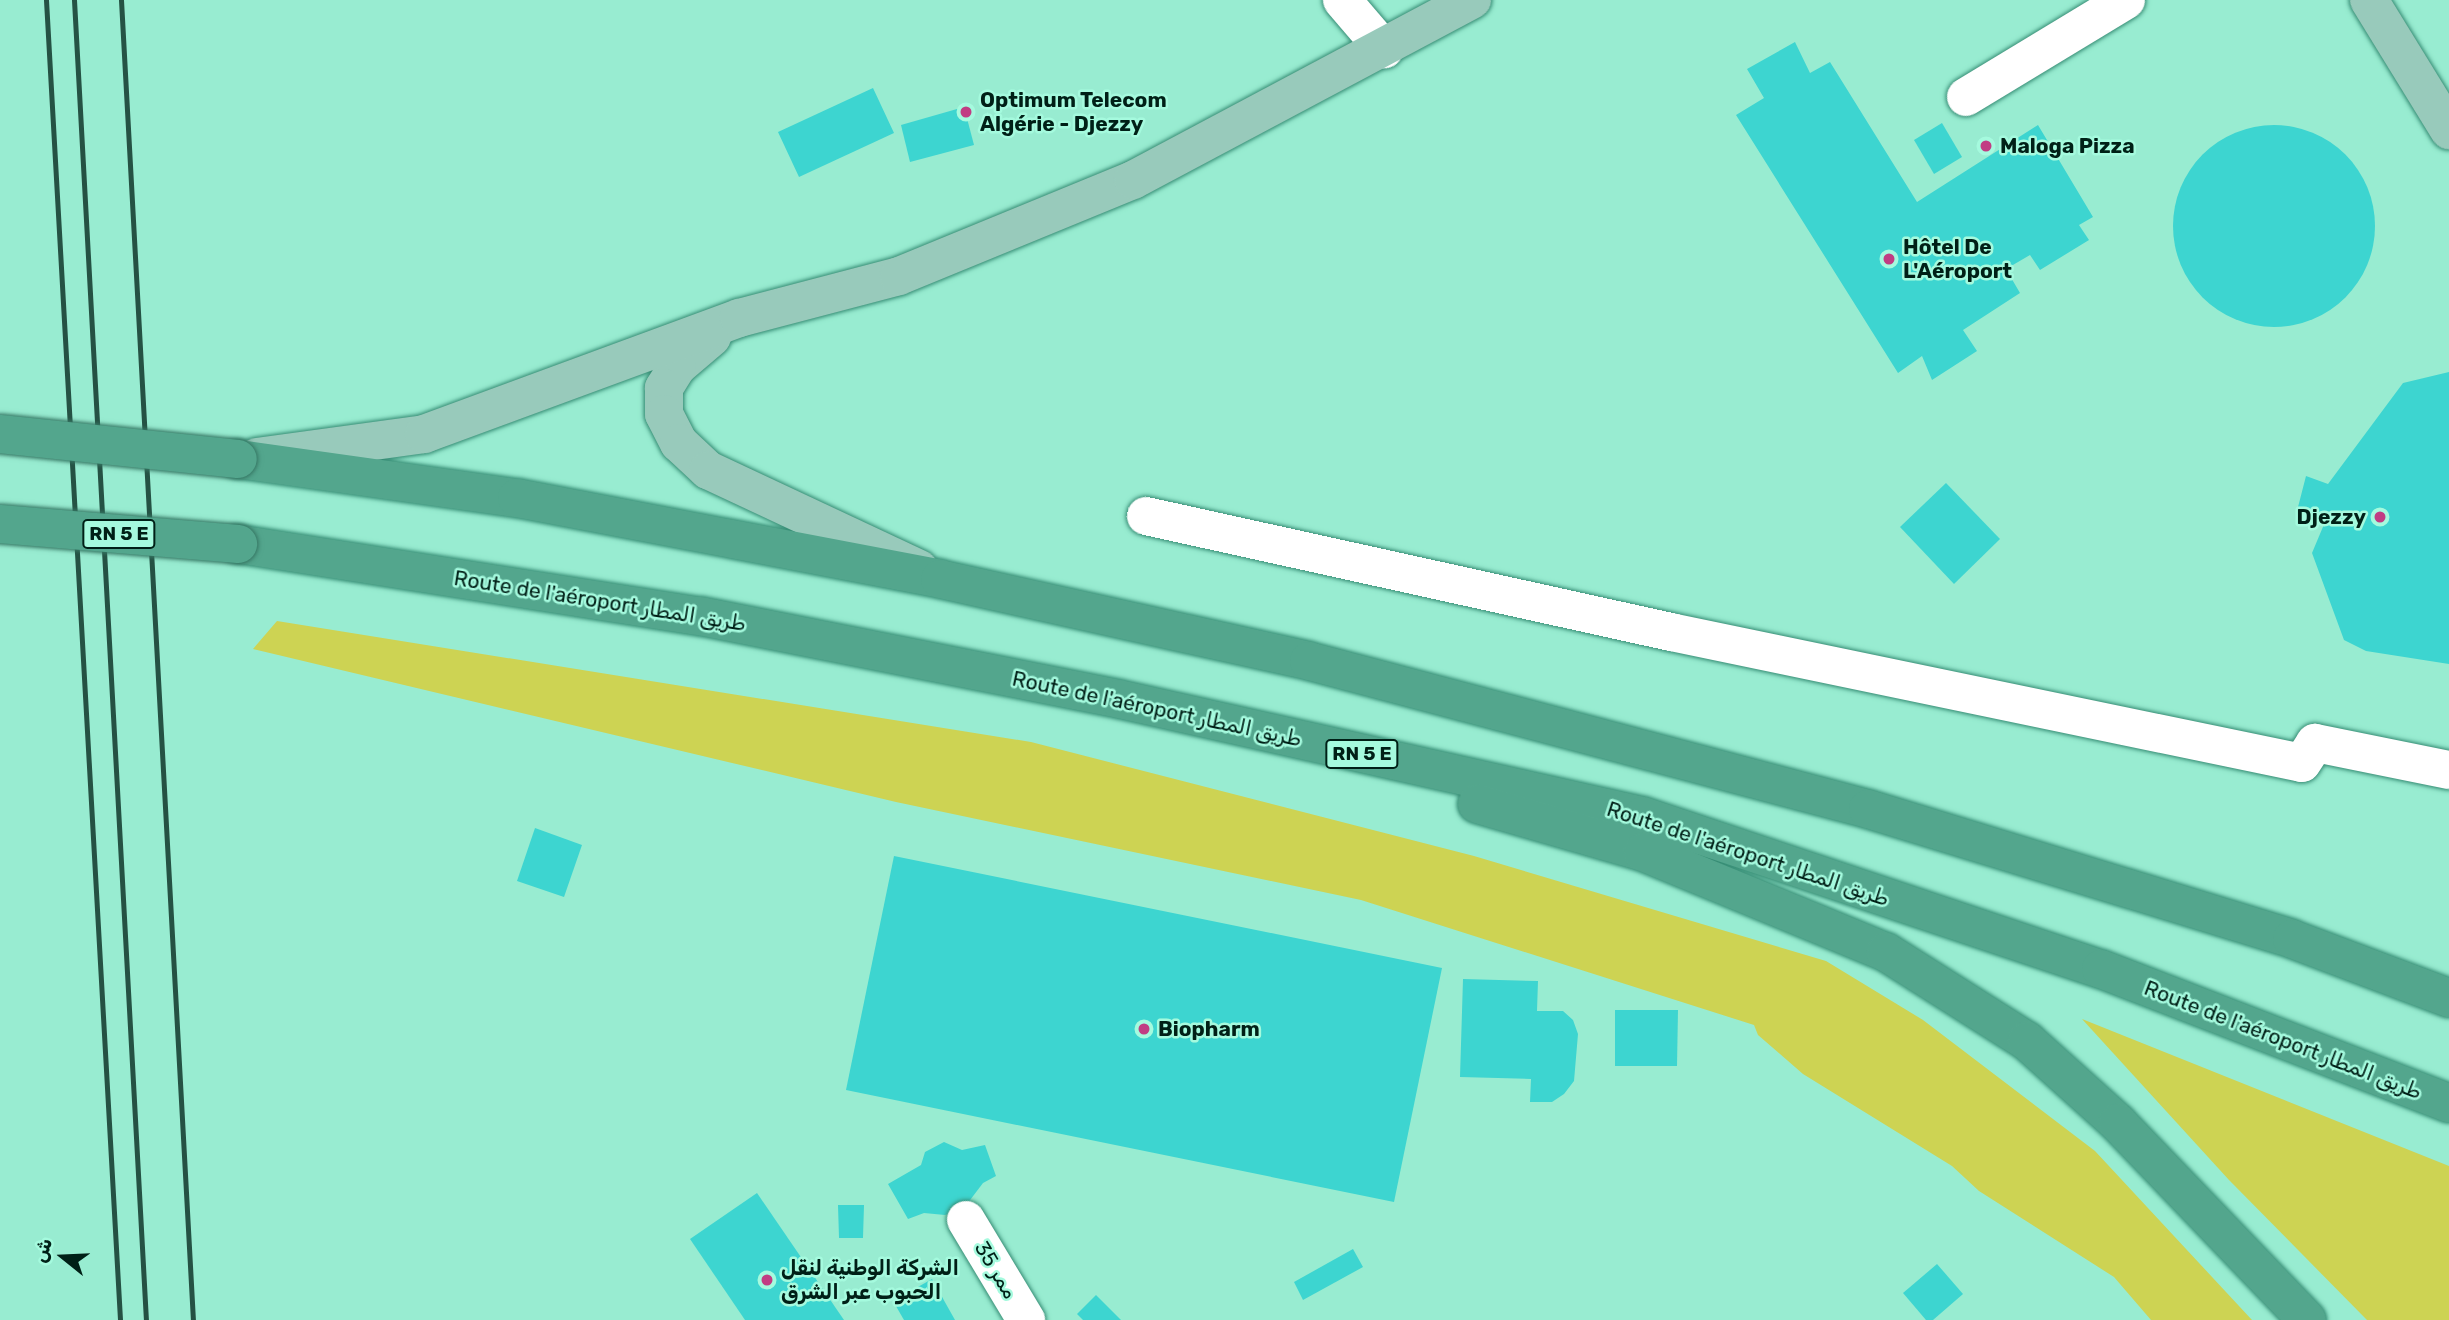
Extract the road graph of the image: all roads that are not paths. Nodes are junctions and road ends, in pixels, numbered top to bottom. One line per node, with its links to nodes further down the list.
1 (1342, 0): 5 (lane)
2 (1472, 0): 5 (main road)
3 (2126, 0): 6 (lane)
4 (2370, 0): 7 (main road)
5 (1384, 49): 8 (main road)
6 (1966, 97)
7 (2449, 130)
8 (739, 318): 10 (main road); 13 (main road)
9 (0, 434): 10 (highway, bridge)
10 (238, 459): 13 (highway)
11 (1146, 516): 15 (lane)
12 (0, 524): 14 (highway, Route de l'aéroport طريق المطار / RN 5 E, bridge)
13 (940, 579): 16 (highway)
14 (1119, 699): 17 (highway, Route de l'aéroport طريق المطار / RN 5 E); 20 (highway)
15 (2449, 770)
16 (2449, 998)
17 (2449, 1103)
18 (966, 1220): 19 (lane, ممر 35)
19 (1026, 1320)
20 (2306, 1320)

